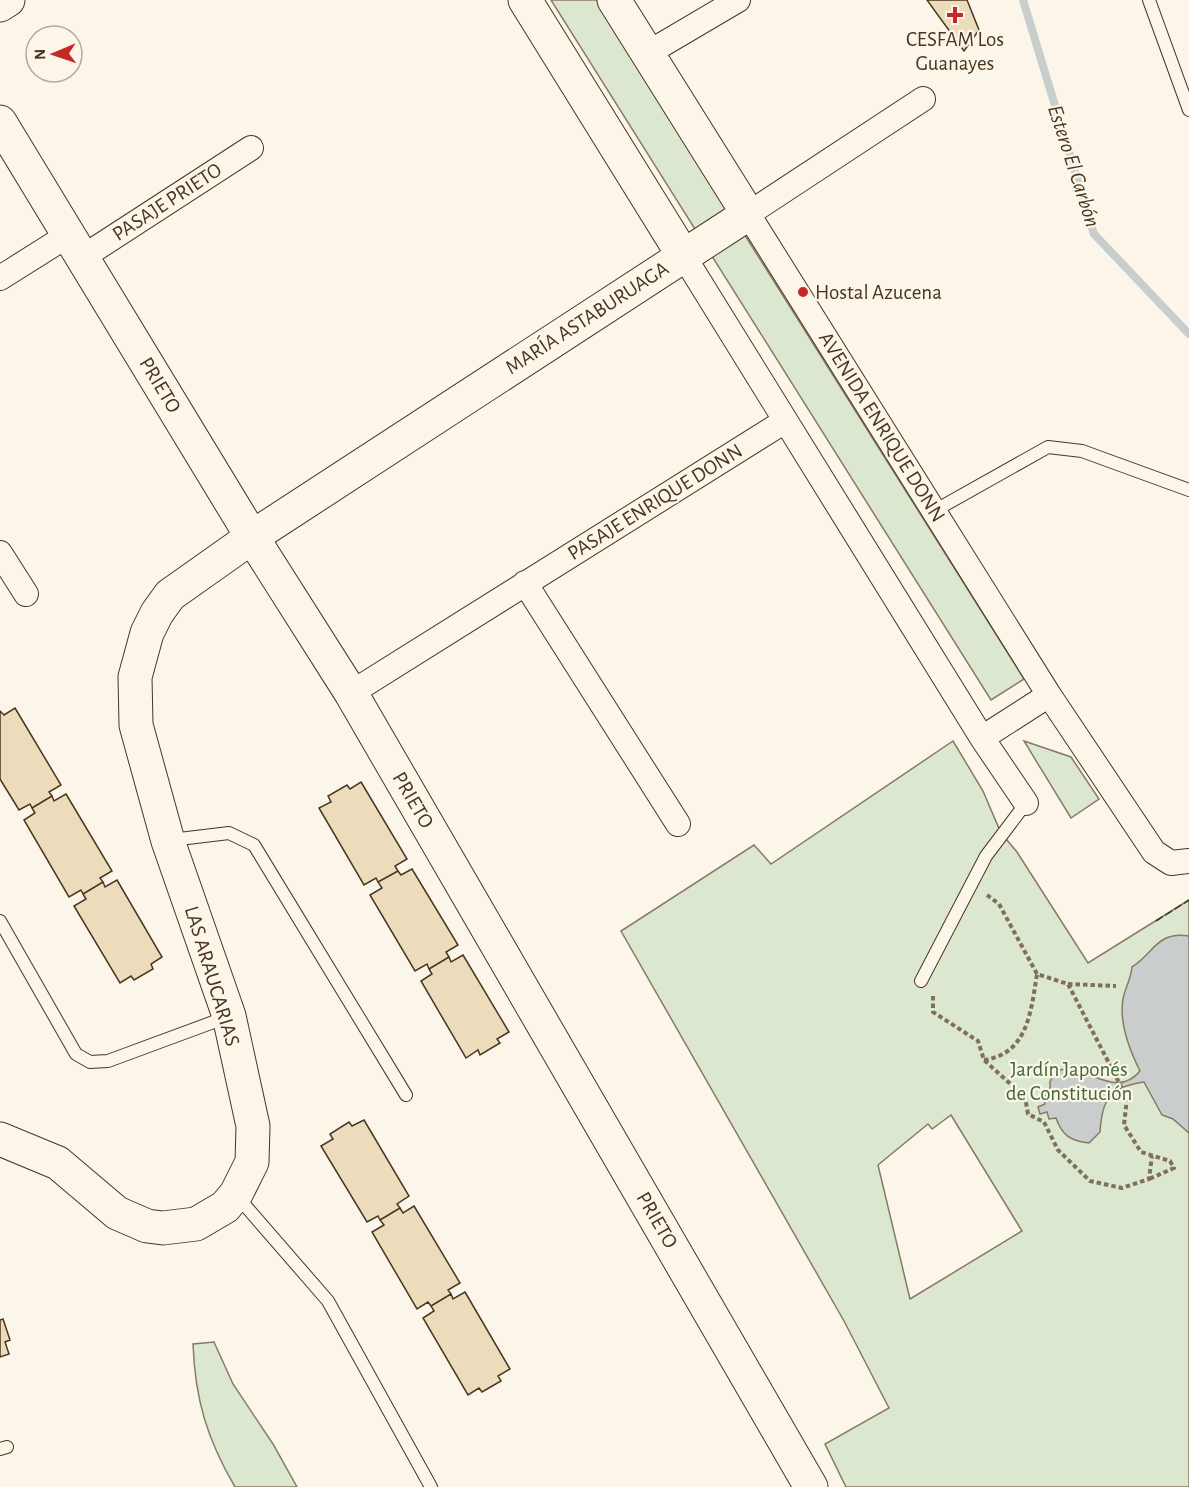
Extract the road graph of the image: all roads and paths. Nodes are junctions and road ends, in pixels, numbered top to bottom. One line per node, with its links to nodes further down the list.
1 (8, 0): 6 (street)
2 (525, 0): 14 (street)
3 (614, 0): 7 (street, AVENIDA ENRIQUE DONN)
4 (738, 0): 7 (street)
5 (1149, 0): 9 (lane)
6 (0, 5)
7 (648, 53): 12 (street, AVENIDA ENRIQUE DONN)
8 (923, 99): 12 (street, MARÍA ASTABURUAGA)
9 (1189, 110)
10 (0, 122): 13 (street, PRIETO)
11 (251, 148): 13 (street, PASAJE PRIETO)
12 (748, 214): 14 (street, MARÍA ASTABURUAGA); 18 (street, AVENIDA ENRIQUE DONN)
13 (76, 245): 15 (street, PASAJE PRIETO); 19 (street, PRIETO)
14 (683, 255): 16 (street); 19 (street, MARÍA ASTABURUAGA)
15 (0, 278)
16 (785, 421): 21 (street, PASAJE ENRIQUE DONN); 25 (street)
17 (1189, 490): 18 (lane)
18 (934, 511): 24 (street, AVENIDA ENRIQUE DONN)
19 (252, 537): 23 (street, PRIETO); 28 (street, LAS ARAUCARIAS)
20 (0, 553): 22 (street)
21 (525, 583): 23 (street, PASAJE ENRIQUE DONN); 27 (street)
22 (26, 594)
23 (351, 693): 47 (street, PRIETO)
24 (1050, 695): 25 (street); 29 (street, AVENIDA ENRIQUE DONN)
25 (982, 738): 26 (street)
26 (1026, 803): 30 (lane)
27 (678, 824)
28 (168, 841): 39 (street, LAS ARAUCARIAS); 41 (lane)
29 (1189, 861)
30 (971, 884): 31 (path); 35 (lane)
31 (985, 894): 32 (path); 34 (path)
32 (980, 904)
33 (0, 921): 39 (lane)
34 (1037, 974): 36 (path); 40 (path)
35 (921, 981)
36 (1068, 984): 37 (path); 43 (path)
37 (1116, 986)
38 (937, 987): 40 (path)
39 (229, 1016): 45 (street, LAS ARAUCARIAS)
40 (984, 1060): 44 (path)
41 (406, 1095)
42 (0, 1139): 45 (street, LAS ARAUCARIAS)
43 (1152, 1156): 44 (path); 44 (path)
44 (1149, 1179)
45 (236, 1194): 46 (lane)
46 (430, 1487)
47 (811, 1487)

